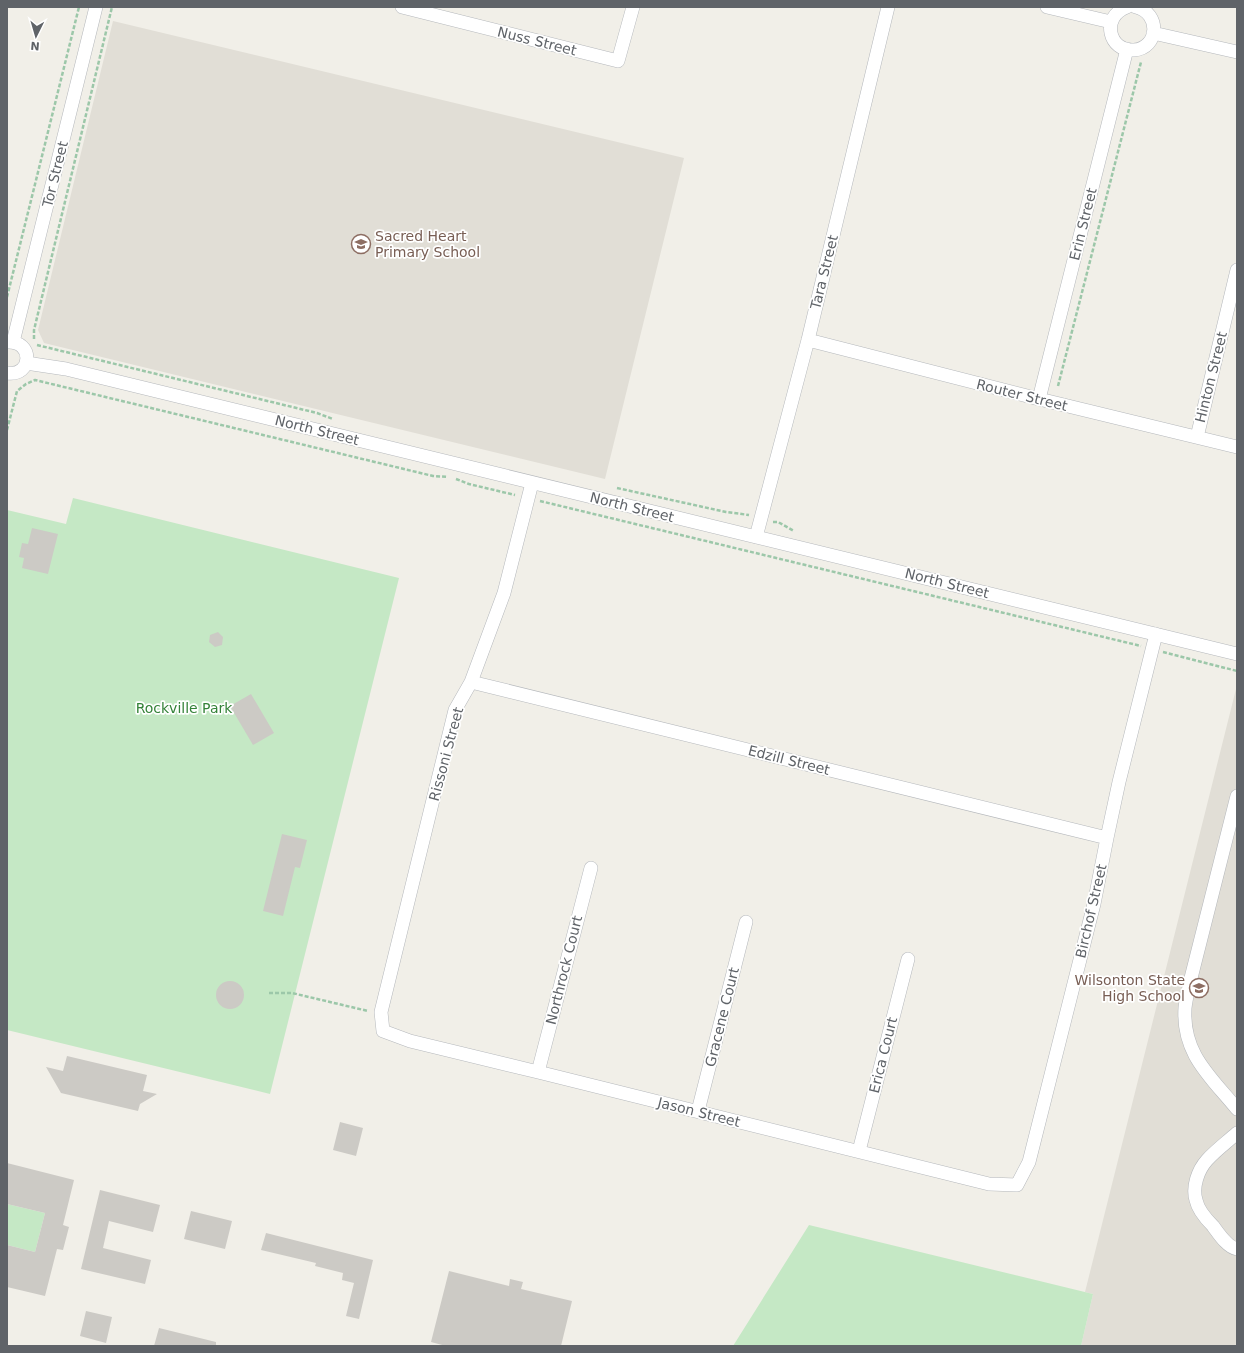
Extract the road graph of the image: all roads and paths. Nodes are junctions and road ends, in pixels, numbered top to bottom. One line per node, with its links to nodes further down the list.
1 (79, 7): 16 (path)
2 (96, 7): 18 (street, Tor Street)
3 (112, 7): 23 (path)
4 (402, 7): 5 (street, Nuss Street)
5 (632, 7)
6 (888, 7): 17 (street, Tara Street)
7 (1047, 7): 10 (street)
8 (1127, 7): 10 (street)
9 (1138, 7): 11 (street)
10 (1111, 22): 12 (street)
11 (1153, 33): 12 (street); 13 (street)
12 (1127, 49): 22 (street, Erin Street)
13 (1237, 52)
14 (1144, 57): 21 (path)
15 (1237, 270): 25 (street, Hinton Street)
16 (7, 296)
17 (808, 340): 22 (street, Router Street); 30 (street, Tara Street)
18 (10, 342): 19 (street)
19 (26, 363): 20 (street); 27 (street, North Street)
20 (7, 373)
21 (1058, 386)
22 (1040, 400): 25 (street, Router Street)
23 (337, 420)
24 (7, 430): 29 (path)
25 (1197, 437): 26 (street, Router Street)
26 (1237, 447)
27 (532, 482): 29 (street, Rissoni Street); 32 (street, North Street)
28 (612, 487): 30 (path)
29 (528, 498): 34 (path); 37 (street, Rissoni Street)
30 (760, 519): 31 (path); 32 (street, Tara Street)
31 (799, 533)
32 (756, 537): 33 (street, North Street)
33 (1156, 634): 34 (street, Birchof Street); 35 (street, North Street)
34 (1152, 649): 36 (path); 39 (street, Birchof Street)
35 (1237, 654)
36 (1237, 671)
37 (470, 682): 39 (street, Edzill Street); 44 (street, Rissoni Street)
38 (1237, 796): 47 (street)
39 (1107, 838): 51 (street, Birchof Street)
40 (591, 868): 46 (street, Northrock Court)
41 (746, 922): 48 (street, Gracene Court)
42 (908, 959): 50 (street, Erica Court)
43 (269, 993): 44 (path)
44 (381, 1012): 45 (street, Rissoni Street)
45 (383, 1031): 46 (street, Jason Street)
46 (538, 1072): 48 (street, Jason Street)
47 (1237, 1109)
48 (698, 1112): 50 (street, Jason Street)
49 (1237, 1133): 52 (street)
50 (859, 1151): 51 (street, Jason Street)
51 (1018, 1185)
52 (1237, 1249)

